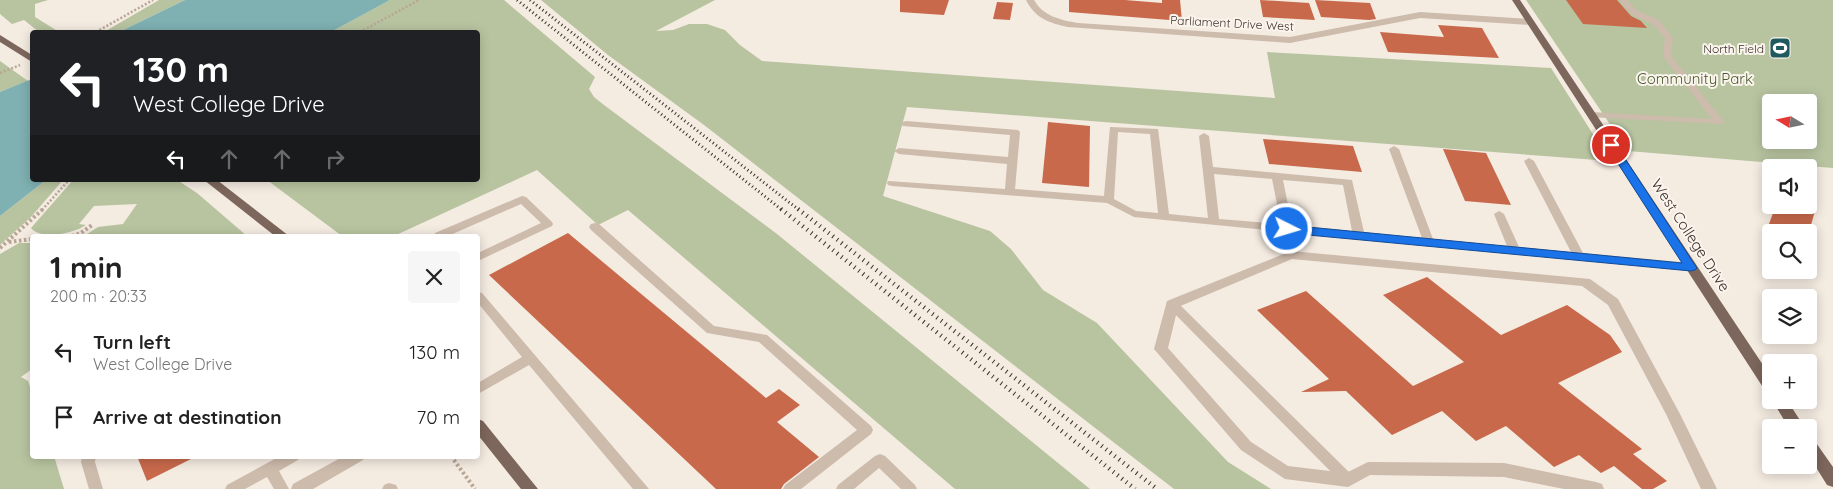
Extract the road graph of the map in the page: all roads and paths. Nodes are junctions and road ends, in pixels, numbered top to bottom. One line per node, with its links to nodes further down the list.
1 (153, 0): 7 (path)
2 (419, 0): 8 (path)
3 (1030, 0): 6 (street, Parliament Drive West)
4 (1516, 0): 6 (main road, West College Drive)
5 (1623, 0): 12 (lane)
6 (1530, 22): 12 (main road, West College Drive)
7 (100, 30)
8 (364, 30)
9 (0, 38): 10 (main road)
10 (29, 60): 11 (path)
11 (0, 73)
12 (1591, 115): 43 (main road, West College Drive)
13 (906, 124): 17 (lane)
14 (1204, 136): 19 (lane)
15 (1394, 149): 38 (lane)
16 (899, 151): 17 (lane)
17 (1013, 161): 24 (lane)
18 (1529, 161): 42 (lane)
19 (1208, 170): 20 (lane); 28 (lane)
20 (1277, 176): 31 (lane); 35 (lane)
21 (67, 182): 37 (path)
22 (213, 182): 33 (main road)
23 (892, 182): 24 (lane)
24 (1010, 192): 25 (lane)
25 (1109, 200): 27 (lane); 27 (lane)
26 (1499, 214): 40 (lane)
27 (1164, 217): 28 (lane)
28 (1214, 222): 31 (lane)
29 (92, 225): 32 (path)
30 (594, 228): 65 (lane)
31 (1287, 229): 35 (lane)
32 (78, 234)
33 (280, 234)
34 (443, 234): 41 (lane)
35 (1359, 236): 38 (lane)
36 (30, 239): 37 (path)
37 (8, 242): 39 (path)
38 (1429, 242): 40 (lane)
39 (0, 248)
40 (1515, 251): 42 (lane)
41 (480, 256)
42 (1579, 257): 43 (lane)
43 (1691, 268): 47 (main road, West College Drive)
44 (480, 298): 46 (lane)
45 (1172, 304): 56 (lane); 56 (street); 69 (street)
46 (530, 358): 48 (lane); 64 (lane)
47 (1762, 374)
48 (480, 388)
49 (480, 427): 63 (main road)
50 (1817, 456): 57 (main road)
51 (88, 459): 58 (lane)
52 (288, 459): 55 (lane)
53 (353, 459): 61 (street)
54 (453, 459): 62 (path)
55 (270, 469): 59 (lane); 60 (lane)
56 (1348, 480): 68 (street)
57 (1833, 480)
58 (96, 489)
59 (232, 489)
60 (282, 489)
61 (299, 489)
62 (475, 489)
63 (530, 489)
64 (642, 489)
65 (790, 489)
66 (843, 489): 67 (lane)
67 (910, 489)
68 (1596, 489)
69 (1708, 489)

